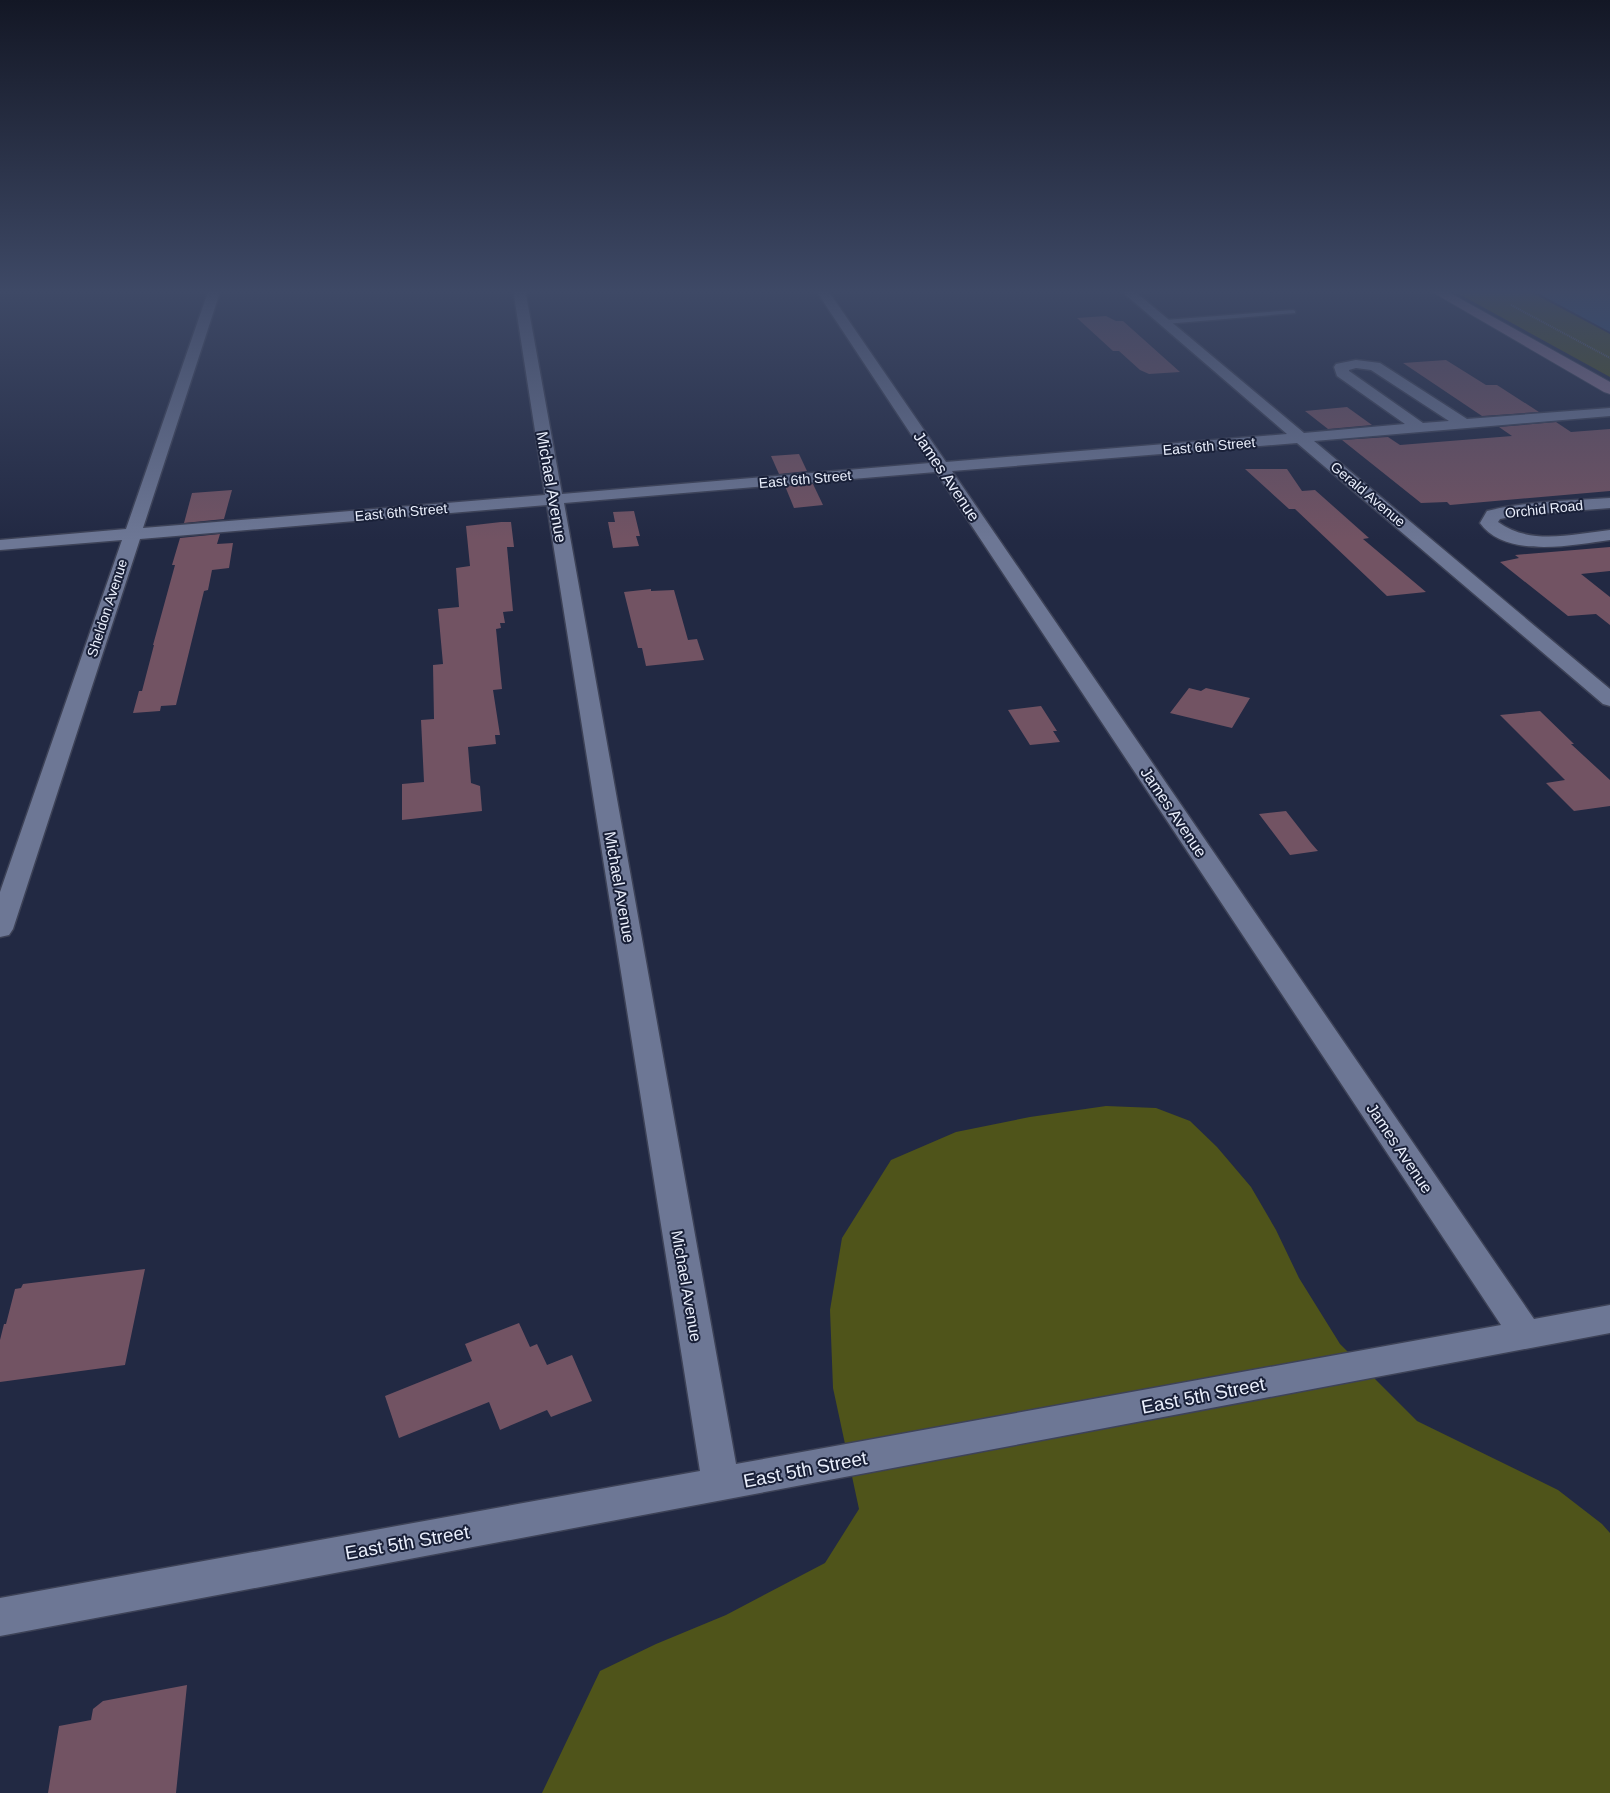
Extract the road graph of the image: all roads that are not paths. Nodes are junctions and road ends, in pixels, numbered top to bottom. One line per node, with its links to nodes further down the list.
1 (187, 373): 18 (street, Sheldon Avenue)
2 (533, 373): 16 (street, Michael Avenue)
3 (878, 373): 15 (street, James Avenue)
4 (1225, 373): 14 (street, Gerald Avenue)
5 (1342, 373): 10 (street)
6 (1385, 373): 9 (street)
7 (1585, 373): 8 (main road)
8 (1606, 384)
9 (1427, 400): 10 (street); 12 (street)
10 (1382, 401): 13 (street)
11 (1610, 412): 12 (street, East 6th Street)
12 (1466, 425): 13 (street, East 6th Street)
13 (1420, 428): 14 (street, East 6th Street)
14 (1302, 438): 15 (street, East 6th Street); 21 (street, Gerald Avenue)
15 (942, 468): 16 (street, East 6th Street); 24 (street, James Avenue)
16 (554, 499): 18 (street, East 6th Street); 25 (street, Michael Avenue)
17 (1610, 502): 19 (street, Orchid Road)
18 (132, 534): 20 (street, East 6th Street); 22 (street, Sheldon Avenue)
19 (1610, 536)
20 (0, 545)
21 (1610, 700)
22 (0, 929)
23 (1610, 1319): 24 (street, East 5th Street)
24 (1526, 1335): 25 (street, East 5th Street)
25 (721, 1484): 26 (street, East 5th Street)
26 (0, 1617)

